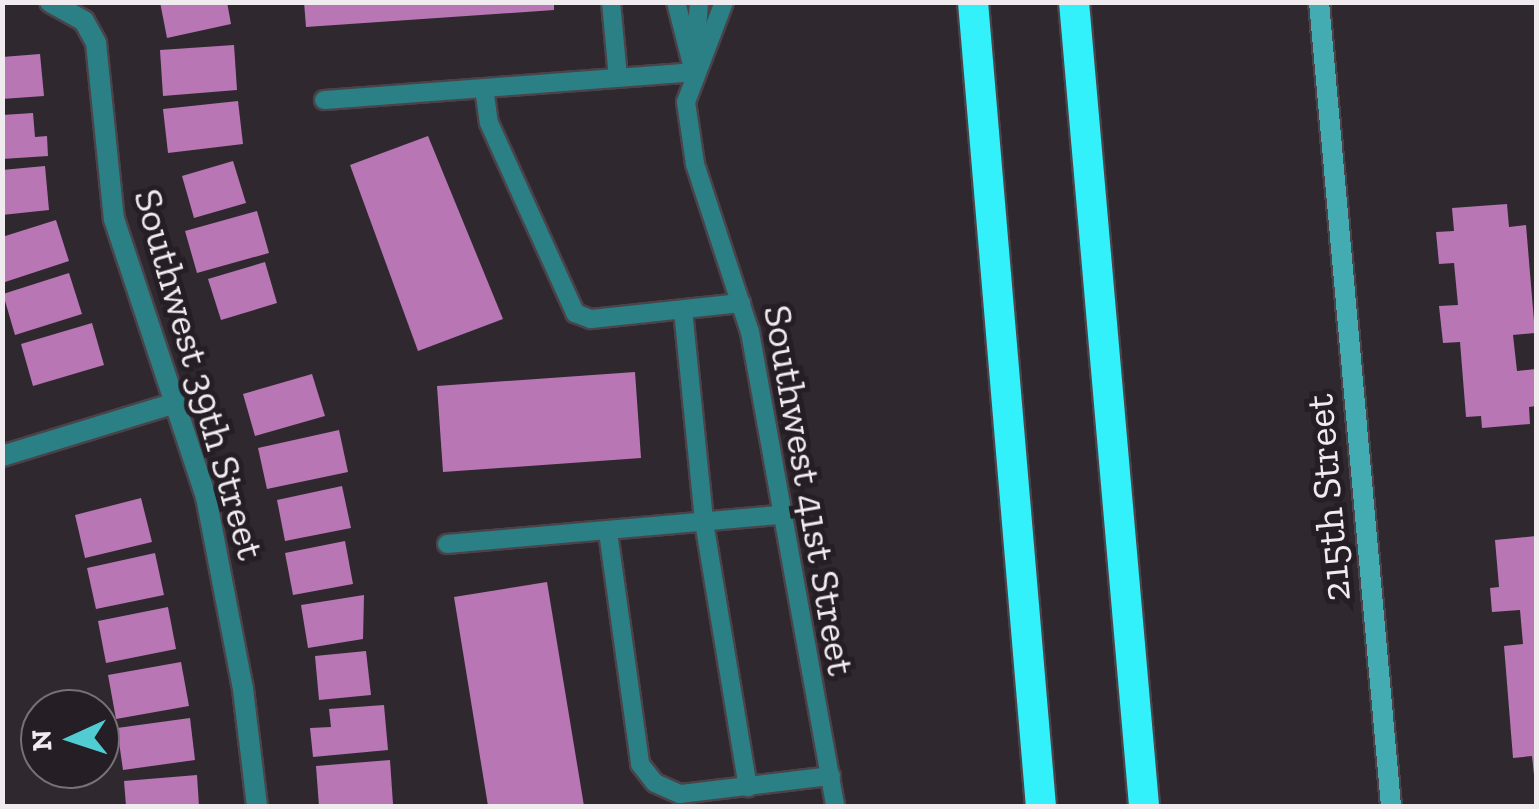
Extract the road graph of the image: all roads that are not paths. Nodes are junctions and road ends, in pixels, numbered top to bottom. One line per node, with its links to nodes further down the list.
1 (50, 2): 15 (street, Southwest 39th Street)
2 (611, 2): 10 (lane)
3 (676, 2): 9 (lane, Southwest 41st Street)
4 (699, 2): 9 (lane, Southwest 41st Street)
5 (724, 2): 9 (lane, Southwest 41st Street)
6 (974, 2): 25 (highway)
7 (1074, 2): 26 (highway)
8 (1318, 2): 27 (street, 215th Street)
9 (694, 72): 10 (lane); 13 (lane, Southwest 41st Street)
10 (618, 78): 11 (lane)
11 (484, 88): 12 (lane); 14 (lane)
12 (324, 100)
13 (741, 303): 14 (lane); 17 (lane, Southwest 41st Street)
14 (682, 310): 18 (lane)
15 (175, 403): 16 (street); 23 (street, Southwest 39th Street)
16 (2, 456)
17 (781, 516): 18 (lane); 21 (lane, Southwest 41st Street)
18 (704, 522): 19 (lane); 22 (lane)
19 (608, 532): 20 (lane); 22 (lane)
20 (447, 544)
21 (831, 776): 22 (lane); 24 (lane, Southwest 41st Street)
22 (748, 787)
23 (257, 806)
24 (835, 806)
25 (1041, 806)
26 (1144, 806)
27 (1391, 806)

